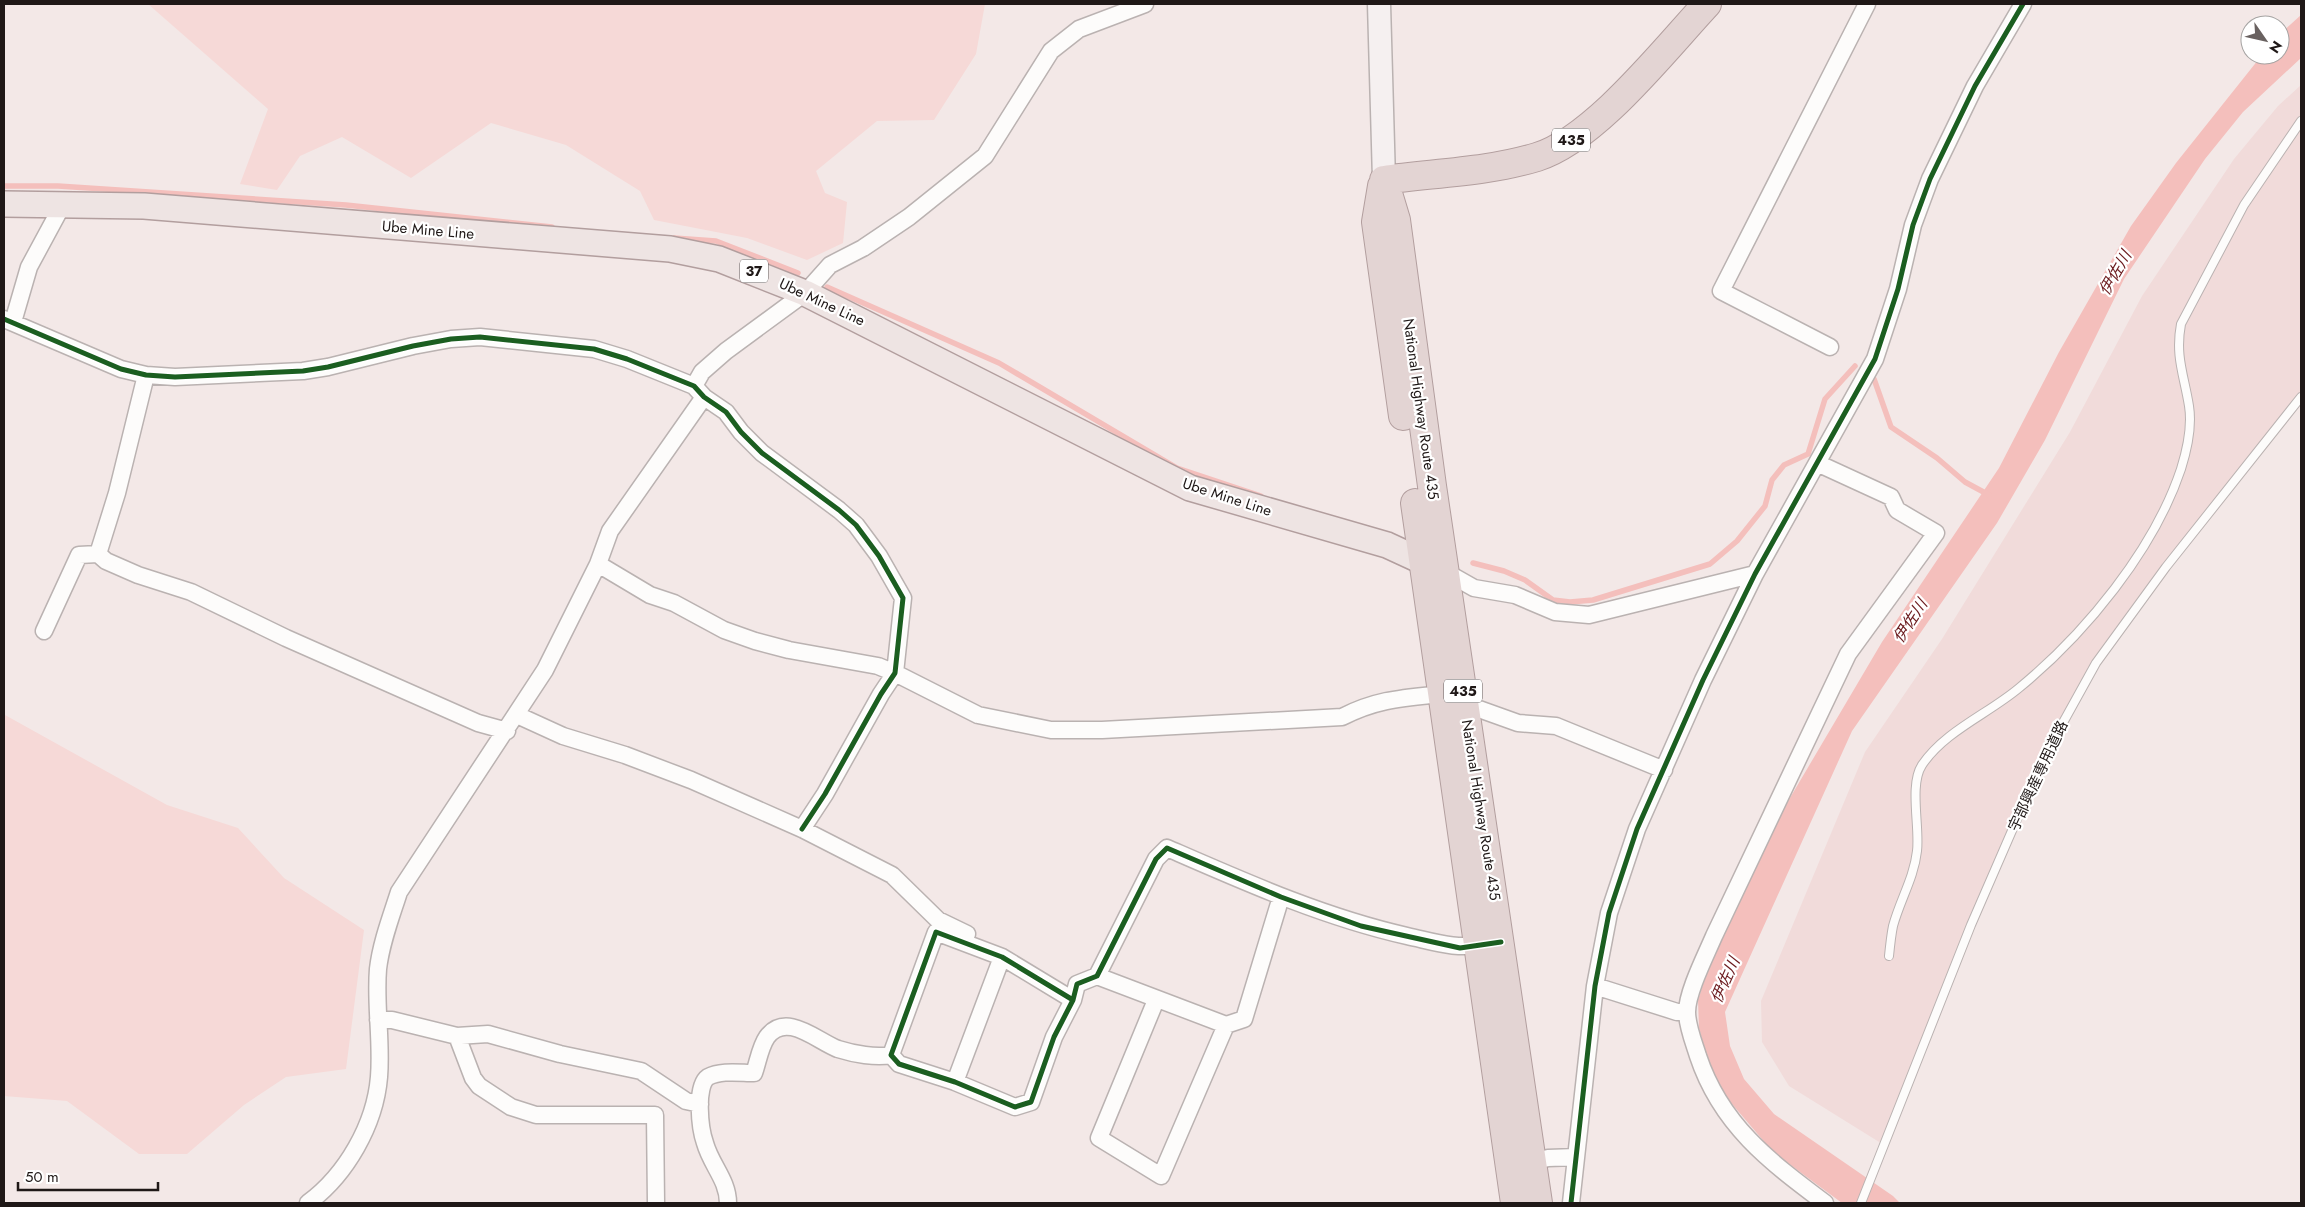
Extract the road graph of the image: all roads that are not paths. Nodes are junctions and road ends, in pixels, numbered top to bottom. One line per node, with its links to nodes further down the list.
1 (1145, 4): 10 (street)
2 (1379, 4): 7 (street)
3 (1707, 4): 7 (highway, 435)
4 (1867, 4): 12 (street)
5 (2023, 4): 16 (street)
6 (2301, 121): 31 (lane)
7 (1384, 180): 19 (highway, National Highway Route 435 / 435)
8 (4, 204): 9 (main road, Ube Mine Line / 37)
9 (63, 204): 10 (main road, Ube Mine Line / 37); 11 (street)
10 (805, 293): 14 (street); 19 (main road, Ube Mine Line / 37)
11 (9, 321): 13 (street)
12 (1830, 347)
13 (146, 375): 14 (street); 17 (street)
14 (699, 391): 18 (street); 22 (street)
15 (2301, 397): 53 (lane, 宇部興産専用道路)
16 (1817, 463): 20 (street); 37 (street)
17 (98, 554): 21 (street); 25 (street)
18 (598, 564): 22 (street); 24 (street)
19 (1434, 566): 20 (street); 23 (highway, National Highway Route 435 / 435)
20 (1755, 574): 26 (street)
21 (44, 631)
22 (895, 672): 23 (street); 27 (street)
23 (1453, 699): 26 (street); 29 (highway, National Highway Route 435 / 435)
24 (517, 715): 25 (street); 27 (street)
25 (507, 731): 38 (street)
26 (1664, 770): 34 (street)
27 (802, 829): 30 (street)
28 (1281, 897): 29 (street); 33 (street); 39 (street)
29 (1490, 944): 45 (highway, National Highway Route 435 / 435)
30 (977, 948): 32 (street); 41 (street)
31 (1889, 956)
32 (1002, 957): 35 (street); 42 (street)
33 (1097, 976): 35 (street); 36 (street)
34 (1595, 986): 37 (street); 44 (street)
35 (1073, 1000): 42 (street)
36 (1156, 1000): 39 (street); 39 (street)
37 (1687, 1011): 52 (street)
38 (378, 1020): 40 (street); 46 (street)
39 (1226, 1025)
40 (458, 1036): 43 (street); 47 (street)
41 (891, 1055): 42 (street); 43 (street)
42 (955, 1082)
43 (700, 1104): 48 (street)
44 (1576, 1157): 45 (street); 51 (street)
45 (1521, 1164): 49 (highway, National Highway Route 435 / 435); 50 (highway, National Highway Route 435 / 435)
46 (308, 1203)
47 (656, 1203)
48 (728, 1203)
49 (1514, 1203)
50 (1538, 1203)
51 (1571, 1203)
52 (1825, 1203)
53 (1861, 1203)

